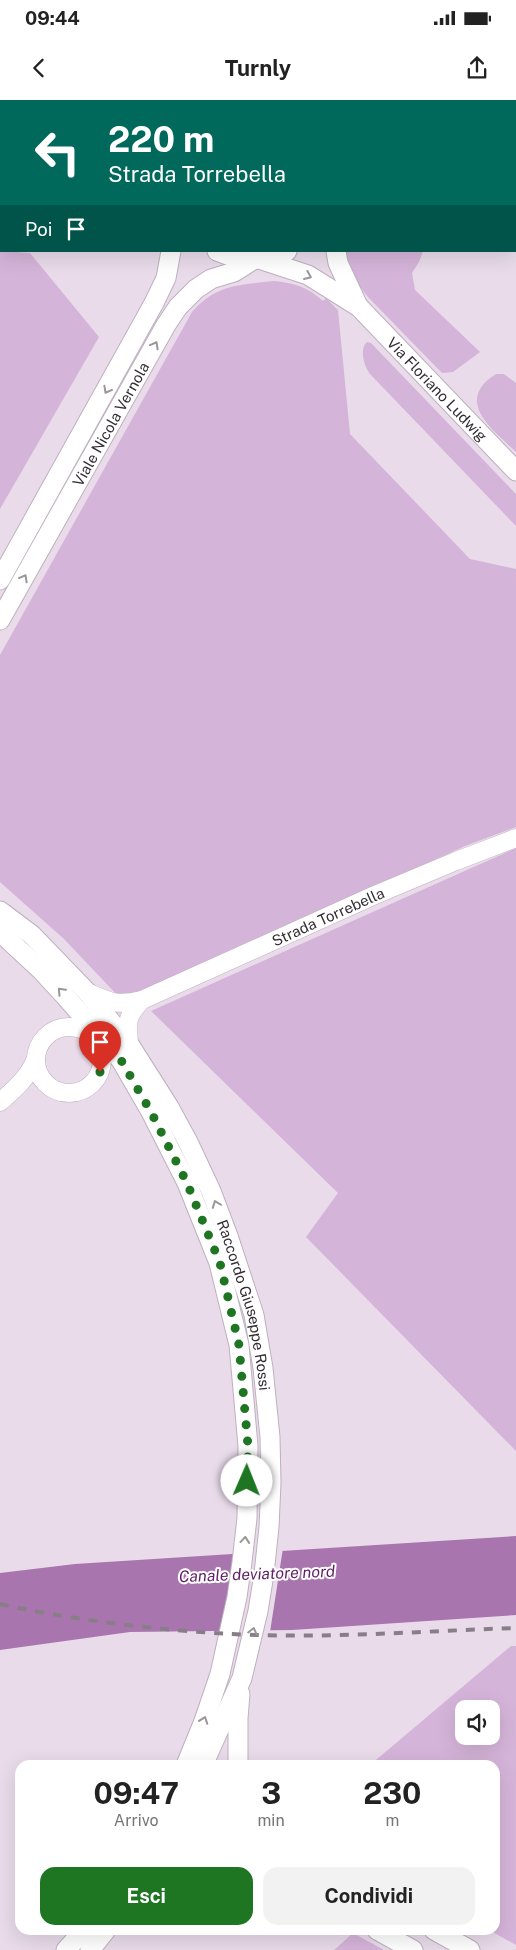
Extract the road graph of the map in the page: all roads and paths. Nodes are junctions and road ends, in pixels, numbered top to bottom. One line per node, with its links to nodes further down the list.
1 (171, 252): 8 (main road, Viale Nicola Vernola, one-way to 8)
2 (219, 252): 5 (main road)
3 (284, 252): 5 (main road, Viale Nicola Vernola)
4 (336, 252): 6 (main road)
5 (258, 260): 6 (main road, one-way to 6); 9 (main road, Viale Nicola Vernola, one-way to 5)
6 (359, 307): 7 (main road, Via Floriano Ludwig)
7 (516, 471)
8 (0, 580)
9 (0, 620)
10 (516, 838): 16 (street, Strada Torrebella)
11 (0, 901): 14 (main road)
12 (0, 911): 14 (main road, Raccordo Giuseppe Rossi)
13 (0, 932): 17 (main road, one-way to 13)
14 (32, 935): 15 (main road, Raccordo Giuseppe Rossi)
15 (87, 992): 16 (street); 19 (main road, Raccordo Giuseppe Rossi)
16 (142, 1000): 19 (street)
17 (82, 1015): 18 (main road); 19 (main road)
18 (94, 1038): 19 (main road); 20 (street); 22 (street)
19 (125, 1052): 24 (main road, Raccordo Giuseppe Rossi, one-way to 19); 25 (main road)
20 (36, 1058): 21 (street); 22 (street)
21 (19, 1085): 22 (street); 23 (street)
22 (47, 1085)
23 (0, 1102)
24 (243, 1286): 25 (main road); 26 (main road, Raccordo Giuseppe Rossi)
25 (239, 1345): 26 (main road); 28 (main road, one-way to 25)
26 (268, 1408): 27 (main road, Raccordo Giuseppe Rossi, one-way to 26)
27 (242, 1678): 29 (main road, Raccordo Giuseppe Rossi); 30 (main road)
28 (188, 1760)
29 (205, 1760)
30 (238, 1760)
31 (80, 1935): 35 (main road)
32 (103, 1935): 36 (main road)
33 (386, 1935): 37 (main road)
34 (443, 1935): 38 (main road)
35 (66, 1950)
36 (90, 1950)
37 (413, 1950)
38 (470, 1950)

